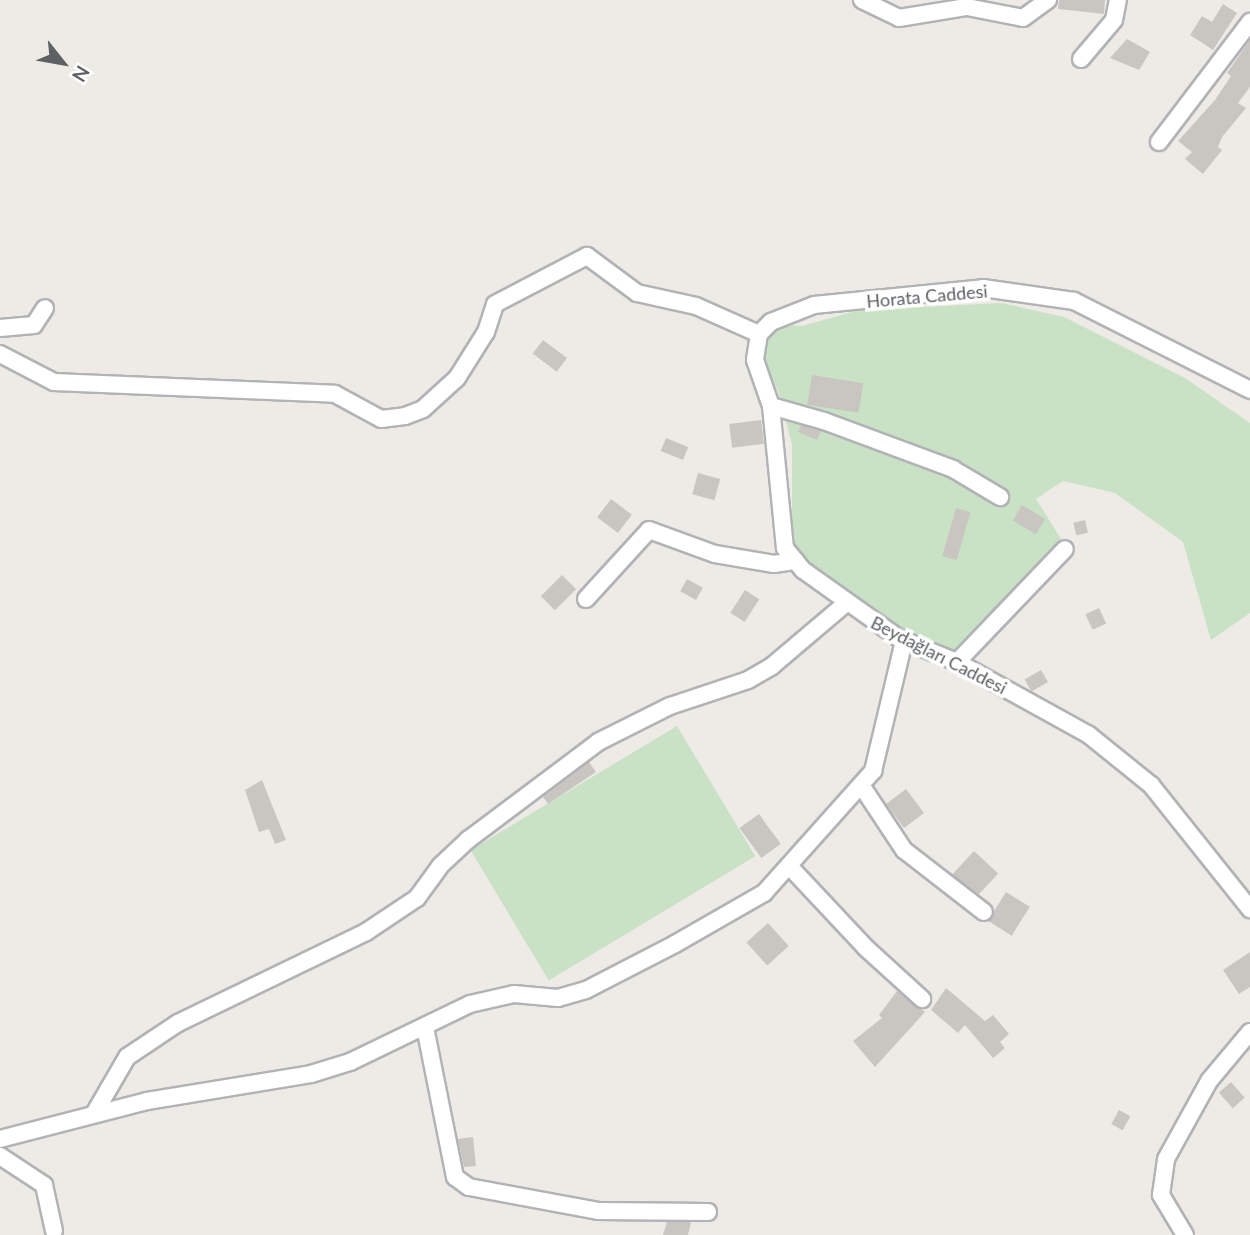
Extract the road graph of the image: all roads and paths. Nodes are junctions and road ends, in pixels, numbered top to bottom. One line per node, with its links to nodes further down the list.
1 (862, 0): 2 (street)
2 (1048, 0)
3 (1118, 0): 5 (street)
4 (1250, 22): 6 (street)
5 (1082, 60)
6 (1159, 142)
7 (45, 308): 8 (street)
8 (0, 328)
9 (758, 334): 10 (street); 11 (street, Horata Caddesi); 12 (street, Beydağları Caddesi)
10 (0, 354)
11 (1250, 390)
12 (771, 406): 13 (street); 15 (street, Beydağları Caddesi)
13 (1000, 497)
14 (1065, 549): 19 (street)
15 (796, 562): 16 (street); 17 (street, Beydağları Caddesi)
16 (586, 599)
17 (845, 604): 18 (street, Beydağları Caddesi); 27 (street)
18 (904, 641): 19 (street, Beydağları Caddesi); 20 (street)
19 (957, 662): 22 (street, Beydağları Caddesi)
20 (862, 785): 21 (street); 23 (street)
21 (791, 868): 24 (street); 25 (street)
22 (1250, 909)
23 (984, 912)
24 (922, 999)
25 (425, 1027): 27 (street); 30 (street)
26 (1250, 1032): 32 (street)
27 (94, 1114): 28 (street)
28 (0, 1139)
29 (0, 1156): 31 (street)
30 (708, 1212)
31 (54, 1231)
32 (1185, 1235)

